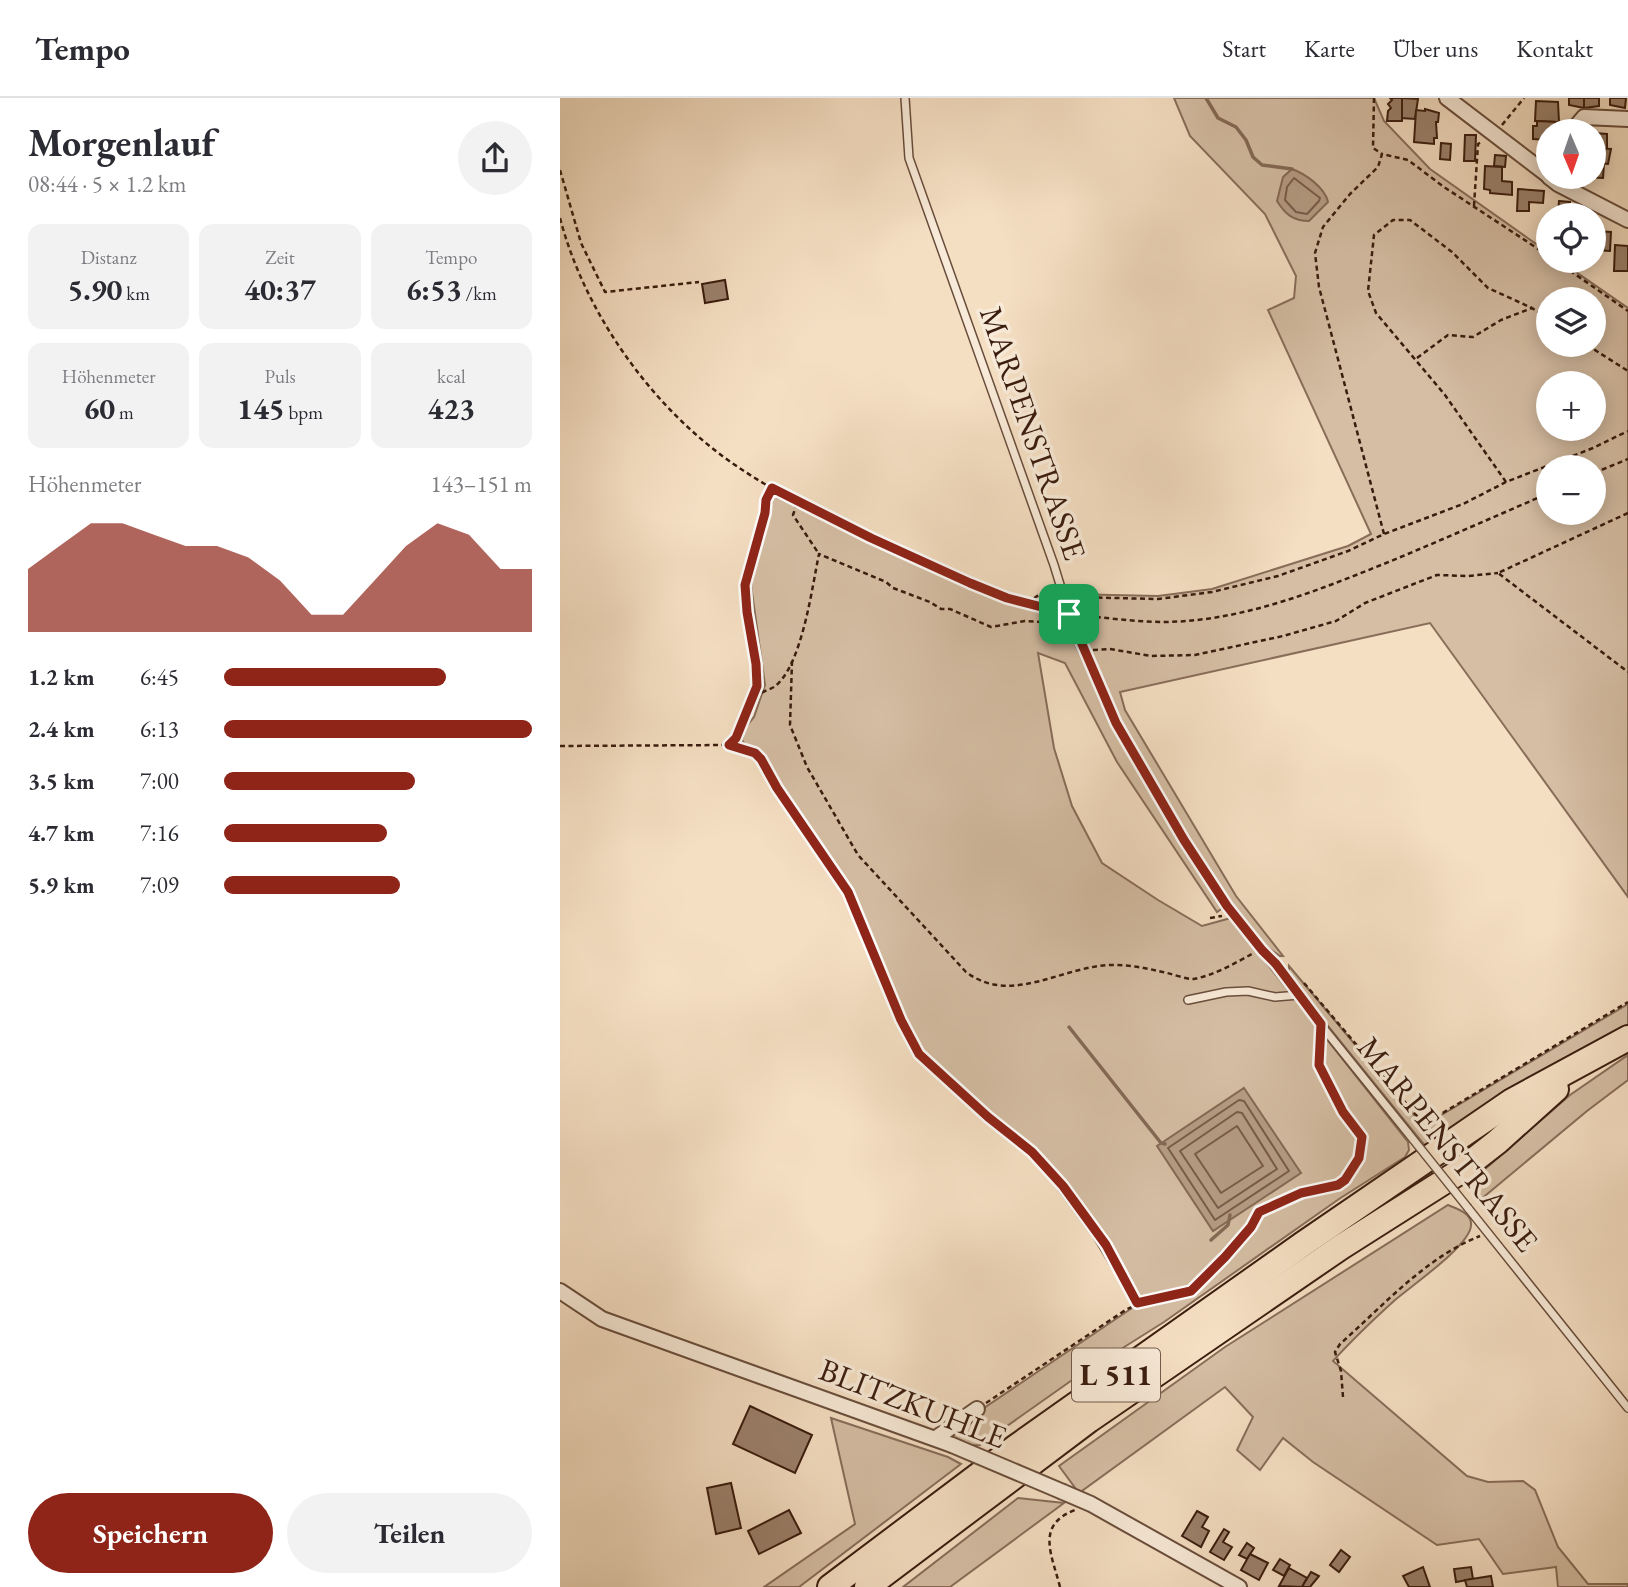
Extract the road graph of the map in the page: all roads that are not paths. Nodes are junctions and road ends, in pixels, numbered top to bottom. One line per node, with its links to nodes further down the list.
1 (905, 98): 8 (lane, MARPENSTRASSE)
2 (1447, 98): 5 (street)
3 (1582, 119): 4 (street)
4 (1628, 119)
5 (1536, 163)
6 (1568, 189): 7 (street)
7 (1628, 219)
8 (1299, 995): 9 (lane); 12 (lane, MARPENSTRASSE, bridge)
9 (1188, 1000)
10 (1622, 1041): 15 (highway, L 511); 16 (highway, L 511)
11 (560, 1291): 14 (street, BLITZKUHLE)
12 (1628, 1408)
13 (977, 1409): 14 (street)
14 (936, 1438): 17 (street, BLITZKUHLE, bridge)
15 (830, 1587)
16 (867, 1587)
17 (1239, 1587)

